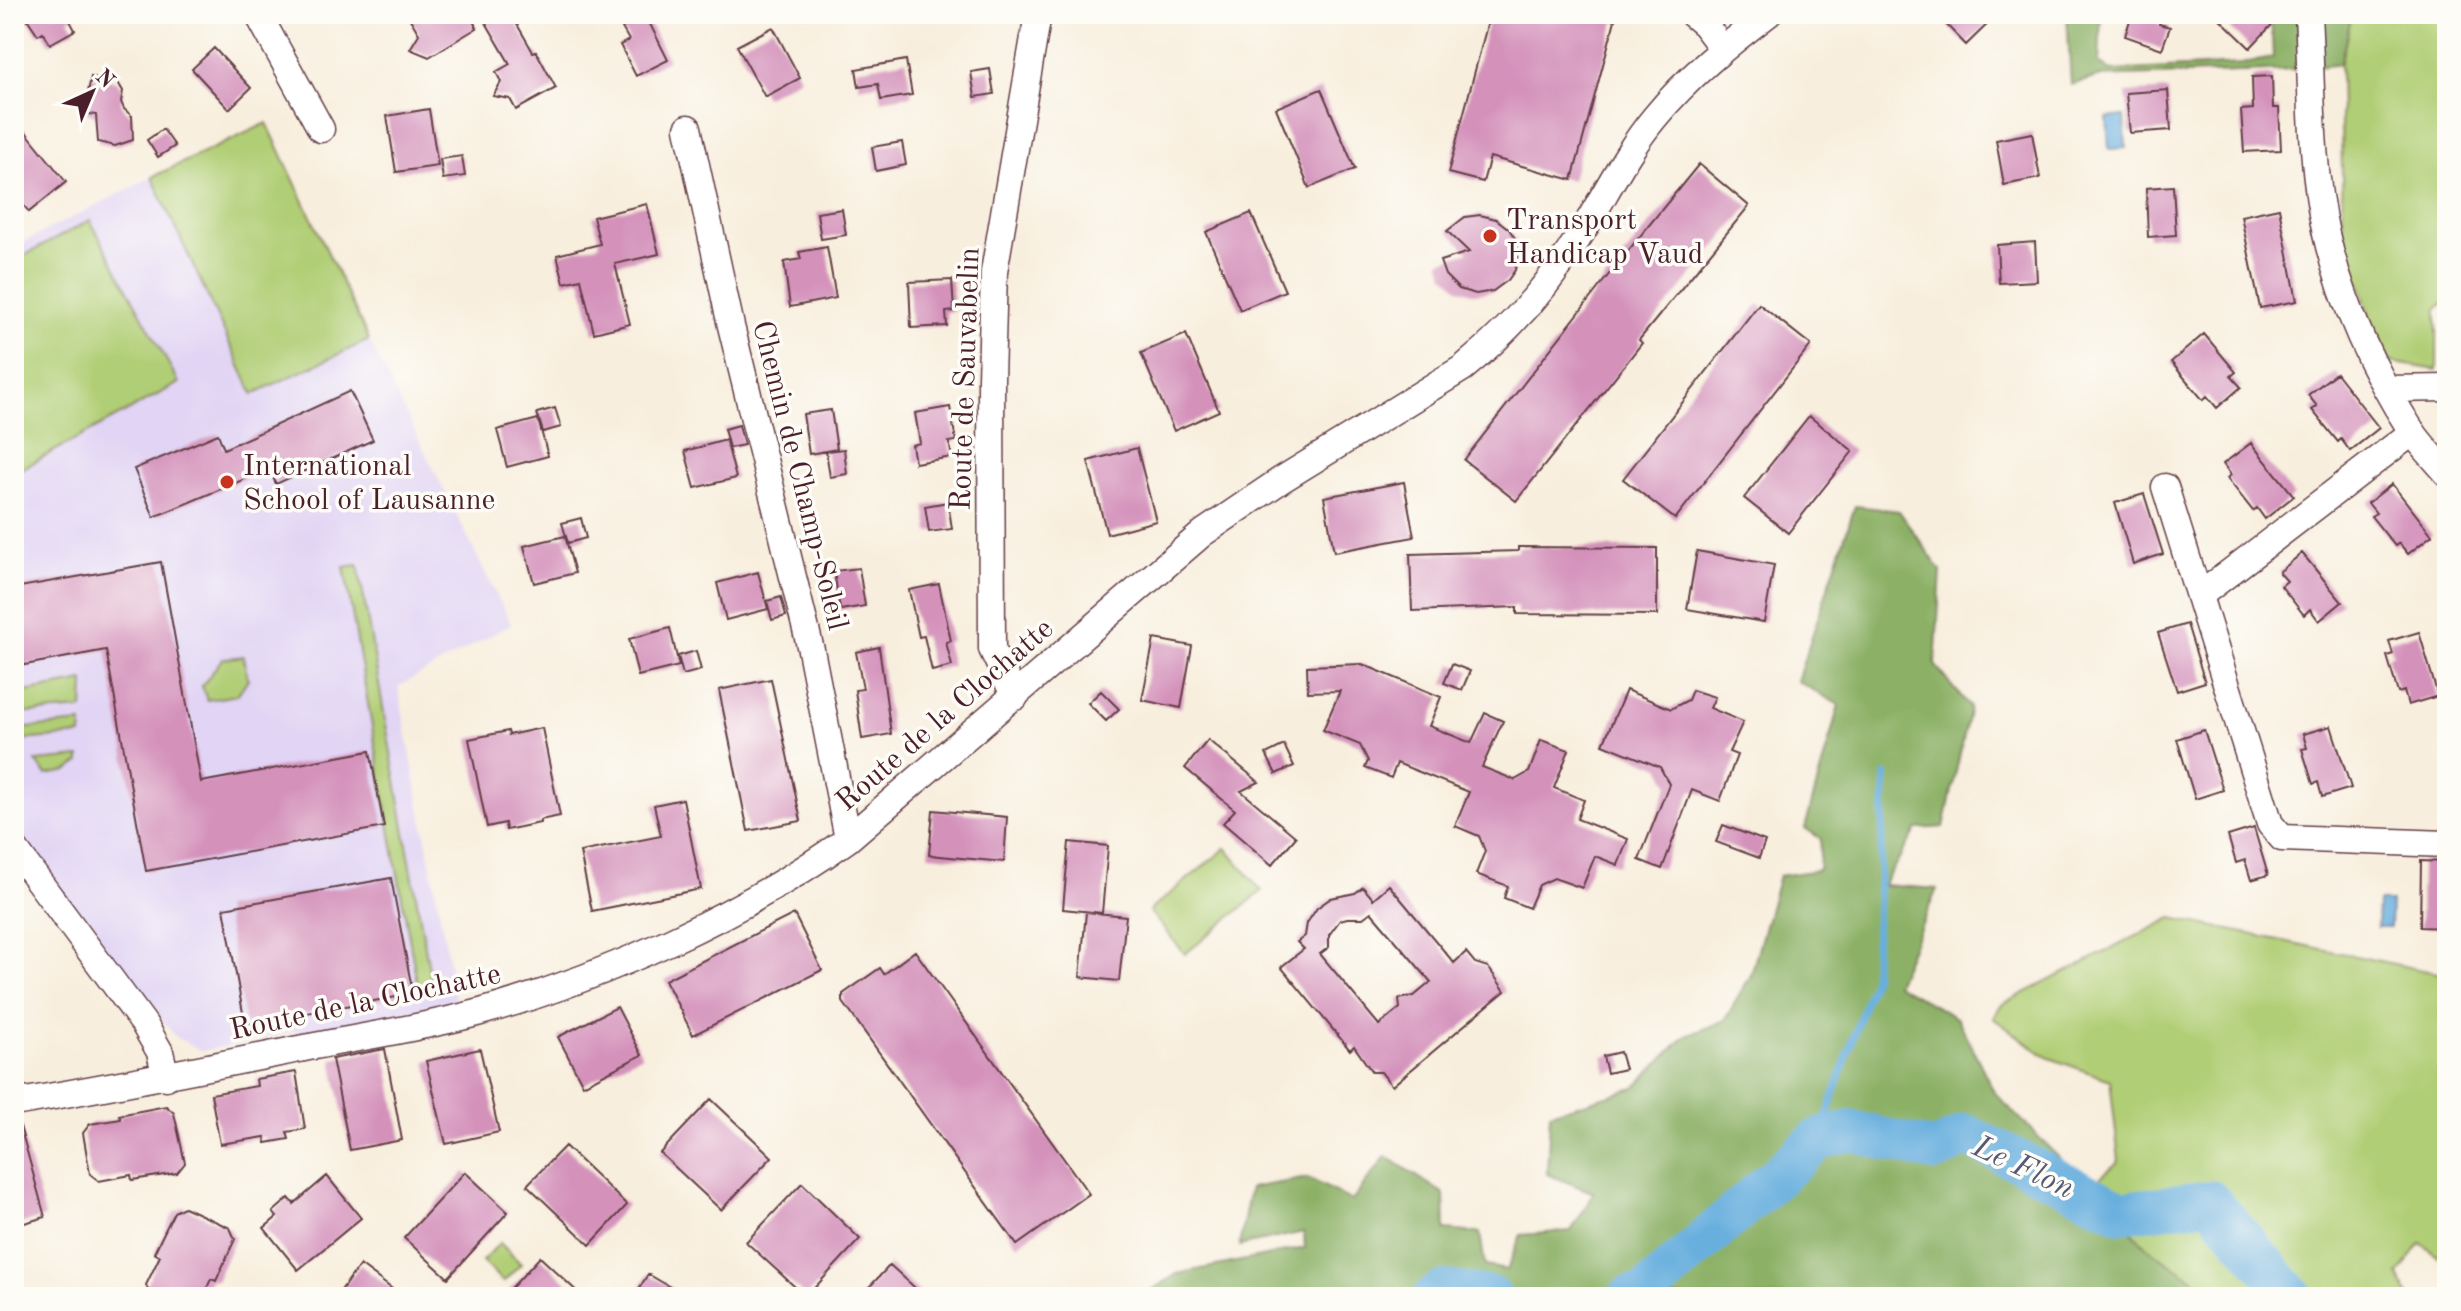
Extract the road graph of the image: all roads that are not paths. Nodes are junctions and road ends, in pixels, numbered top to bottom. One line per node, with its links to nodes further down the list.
1 (258, 14): 8 (street)
2 (1038, 14): 15 (street, Route de Sauvabelin)
3 (1692, 14): 6 (street)
4 (1768, 14): 6 (street, Route de la Clochatte)
5 (2308, 14): 10 (street)
6 (1723, 49): 15 (street, Route de la Clochatte)
7 (688, 128): 16 (street, Chemin de Champ-Soleil)
8 (321, 129)
9 (2447, 388): 10 (street)
10 (2387, 389): 11 (street)
11 (2413, 432): 12 (street); 14 (street)
12 (2447, 473)
13 (2165, 487): 14 (street)
14 (2199, 596): 17 (street)
15 (1015, 697): 16 (street, Route de la Clochatte)
16 (848, 839): 19 (street, Route de la Clochatte)
17 (2447, 844)
18 (14, 848): 19 (street)
19 (166, 1077): 20 (street, Route de la Clochatte)
20 (14, 1103)

